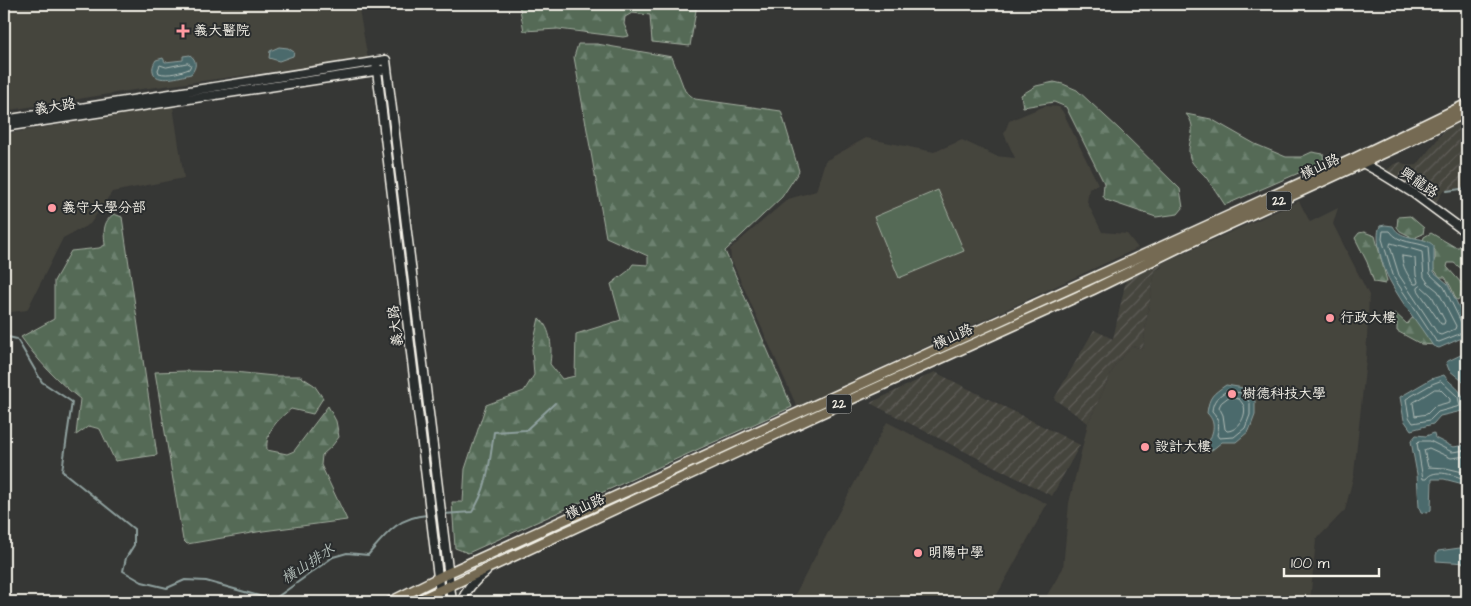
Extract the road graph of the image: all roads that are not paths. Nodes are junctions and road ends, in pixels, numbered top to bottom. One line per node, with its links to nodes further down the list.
1 (377, 66): 4 (street, 義大路); 5 (street, 義大路); 10 (street, 義大路); 11 (street, 義大路)
2 (1467, 104): 6 (main road, 橫山路 / 22)
3 (1467, 112): 7 (main road, 橫山路 / 22)
4 (4, 120)
5 (4, 127)
6 (1353, 159): 7 (street, 興龍路); 10 (main road, 橫山路 / 22)
7 (1363, 162): 8 (street, 興龍路); 9 (main road, 橫山路 / 22)
8 (1467, 233)
9 (499, 564): 12 (main road, 橫山路 / 22); 18 (street)
10 (448, 573): 11 (main road, 22); 12 (street, 義大路)
11 (438, 578): 13 (street, 義大路); 14 (main road, 22)
12 (450, 586): 13 (main road, 22); 17 (street, 義大路)
13 (440, 591): 15 (main road, 22); 16 (street, 義大路)
14 (390, 602)
15 (415, 602)
16 (441, 602)
17 (452, 602)
18 (460, 602)

